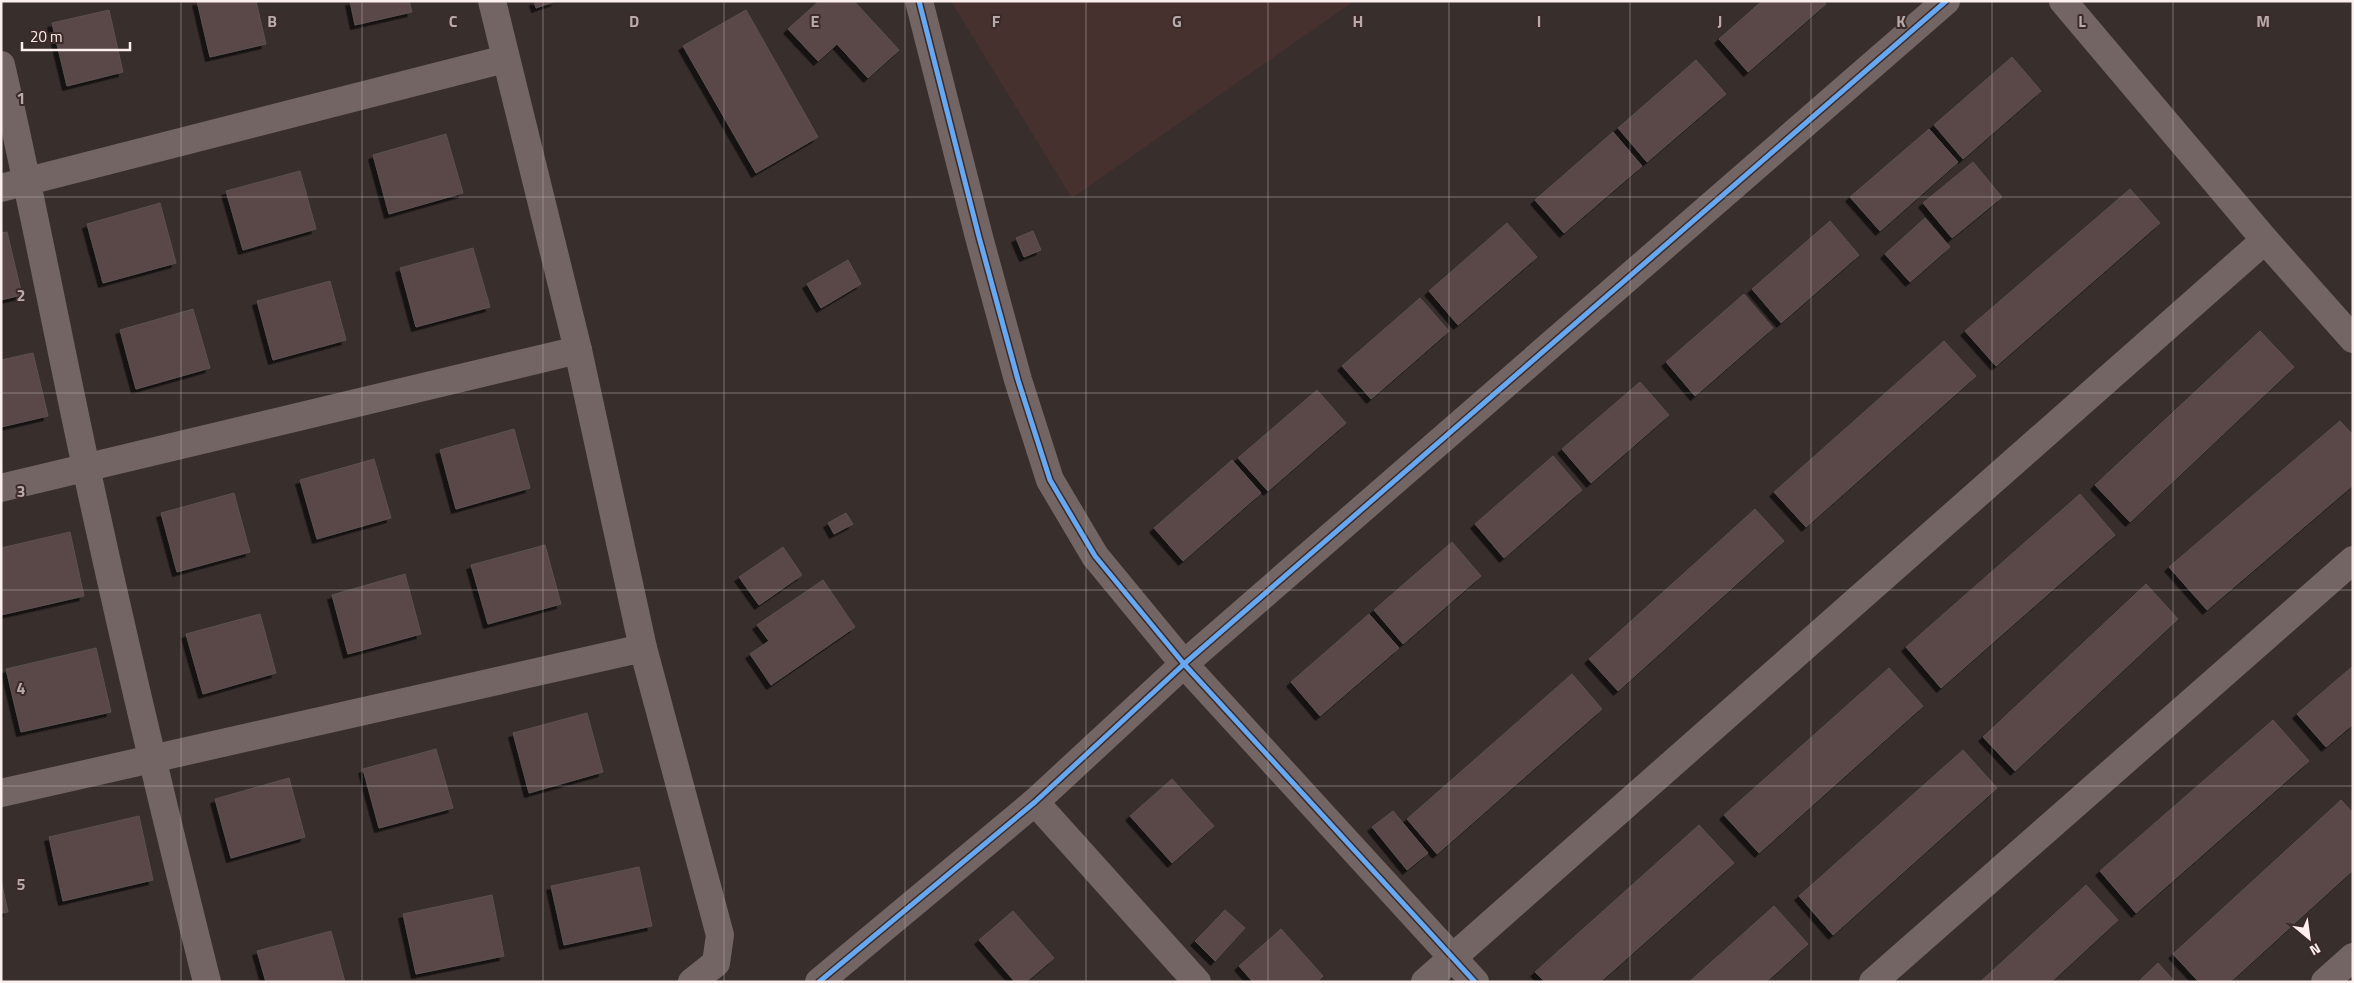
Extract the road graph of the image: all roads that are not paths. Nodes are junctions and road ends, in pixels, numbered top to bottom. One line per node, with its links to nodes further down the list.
1 (492, 1): 5 (street)
2 (919, 1): 16 (street)
3 (1946, 1): 16 (street)
4 (2063, 1): 9 (street)
5 (505, 59): 7 (street); 11 (street)
6 (1, 65): 7 (street)
7 (28, 183): 8 (street); 12 (street)
8 (1, 188)
9 (2265, 240): 10 (street); 20 (street)
10 (2353, 339)
11 (578, 350): 12 (street); 15 (street)
12 (86, 466): 13 (street); 17 (street)
13 (1, 488)
14 (2353, 560): 28 (street)
15 (643, 648): 17 (street); 23 (street)
16 (1184, 664): 19 (street); 20 (street)
17 (151, 760): 18 (street); 22 (street)
18 (1, 793)
19 (1035, 802): 24 (street); 25 (street)
20 (1453, 957): 26 (street); 27 (street)
21 (2353, 957): 29 (street)
22 (206, 982)
23 (692, 982)
24 (819, 982)
25 (1197, 982)
26 (1425, 982)
27 (1474, 982)
28 (1873, 982)
29 (2325, 982)

